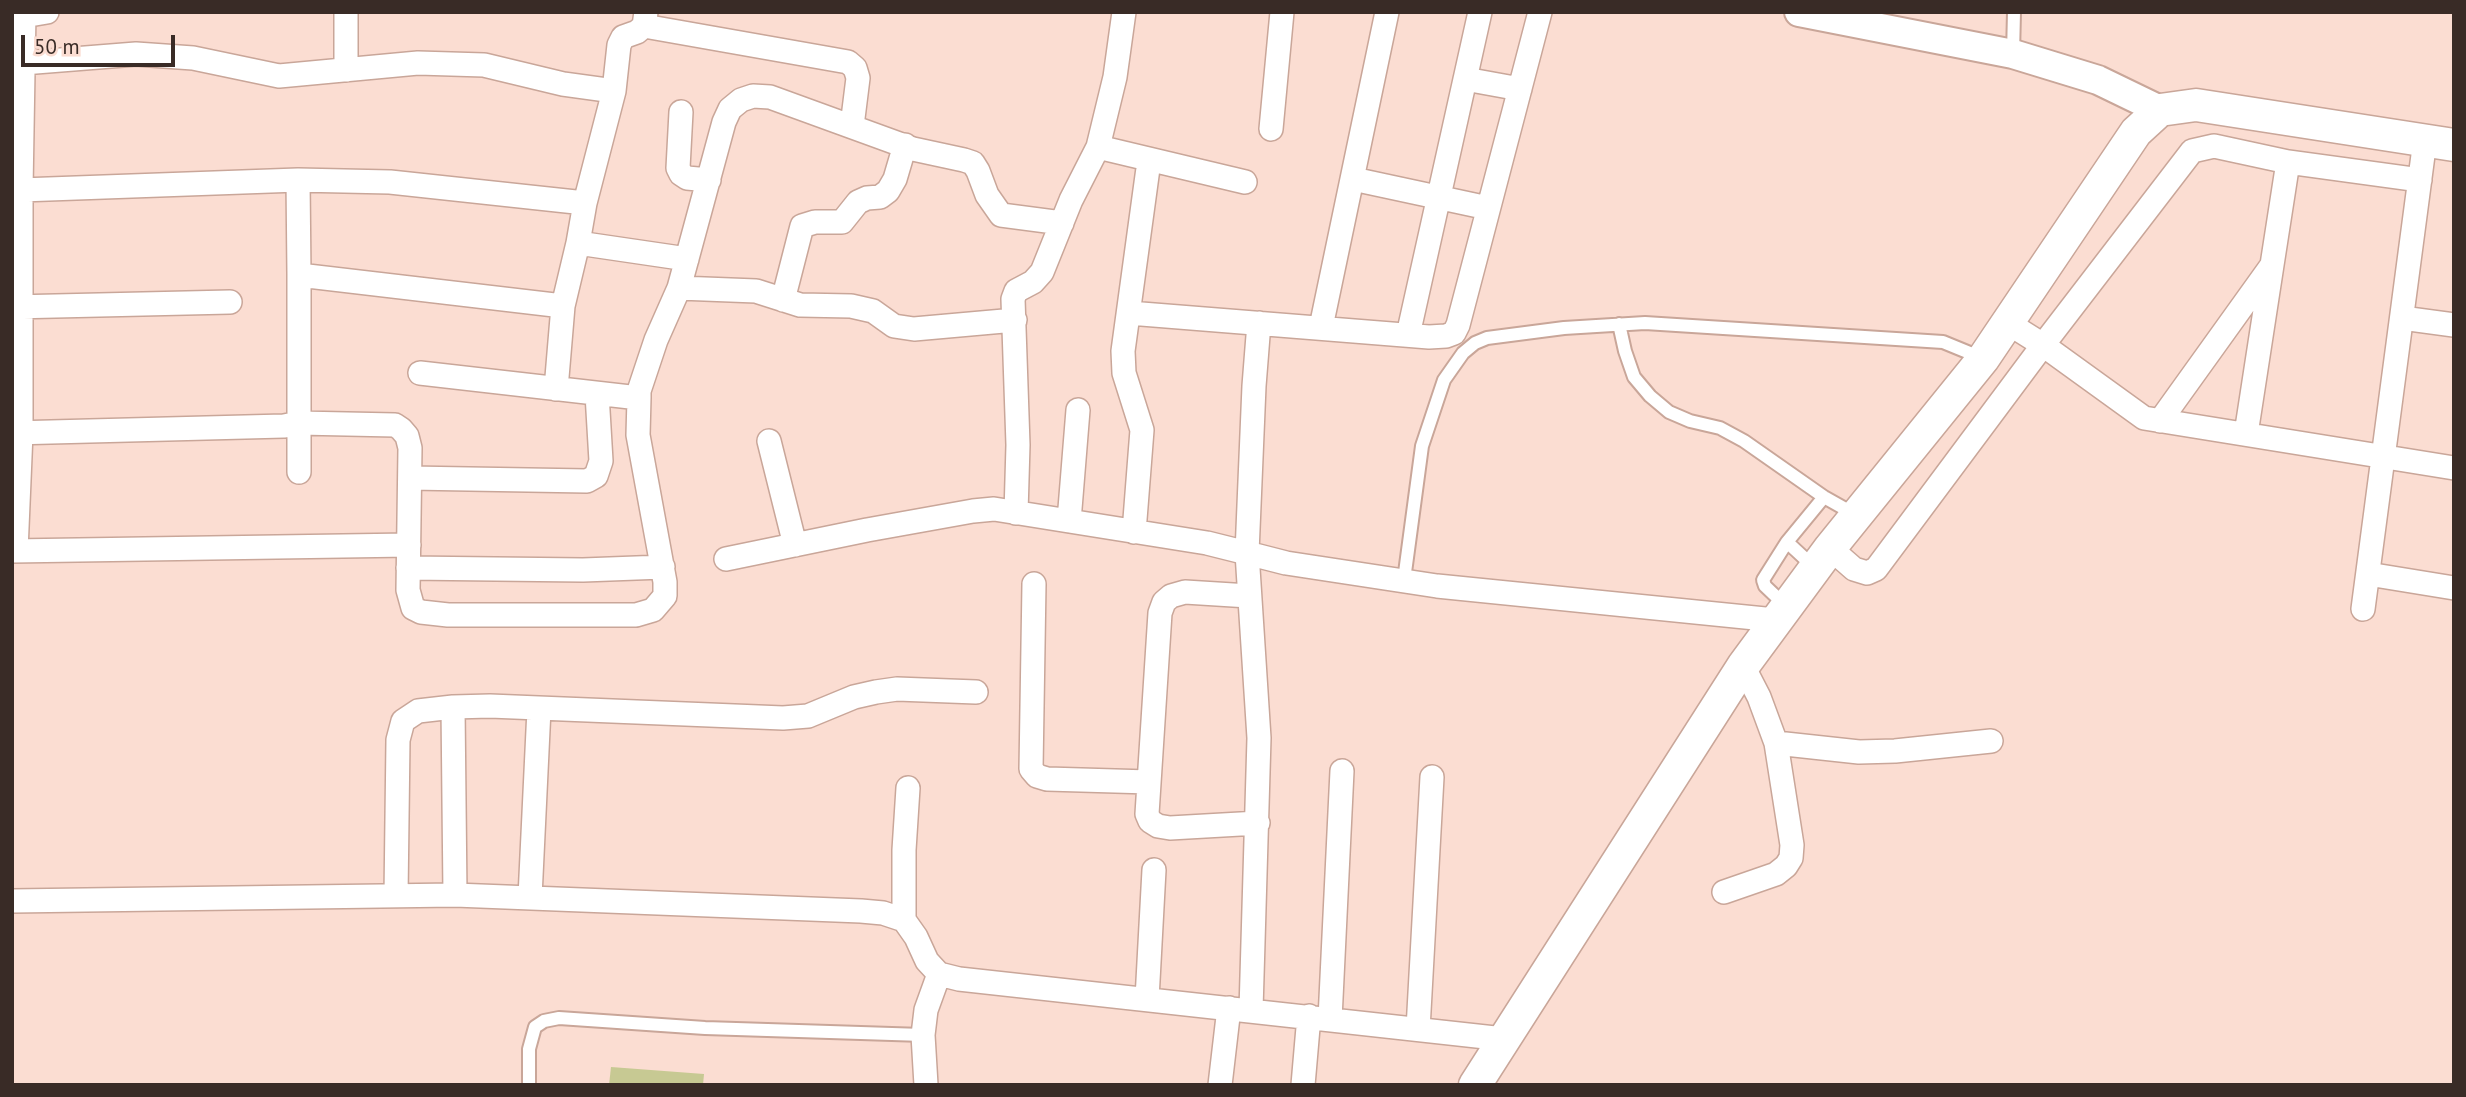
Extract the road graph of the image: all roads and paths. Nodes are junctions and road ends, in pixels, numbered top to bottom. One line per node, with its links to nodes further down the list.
1 (47, 12): 10 (street)
2 (346, 12): 14 (street)
3 (1124, 12): 24 (street)
4 (1283, 12): 21 (street)
5 (1387, 12): 27 (street)
6 (1480, 12): 15 (street)
7 (1540, 12): 16 (street)
8 (1799, 12): 12 (street)
9 (2014, 12): 12 (lane)
10 (20, 15): 13 (street)
11 (645, 19): 17 (street); 20 (street)
12 (2013, 54): 18 (street)
13 (23, 63): 14 (street); 32 (street)
14 (346, 70): 17 (street)
15 (1465, 79): 16 (street); 33 (street)
16 (1520, 89): 35 (street)
17 (614, 91): 34 (street)
18 (2160, 110): 22 (main road); 50 (main road)
19 (681, 112): 29 (street)
20 (852, 126): 23 (street); 29 (street)
21 (1271, 129)
22 (2446, 142): 30 (street)
23 (905, 145): 36 (street); 42 (street)
24 (1098, 147): 25 (street); 36 (street)
25 (1150, 161): 31 (street); 46 (street)
26 (2288, 162): 30 (street); 39 (street); 55 (street)
27 (1353, 179): 33 (street); 53 (street)
28 (298, 180): 32 (street); 34 (street); 40 (street)
29 (709, 180): 38 (street)
30 (2420, 180): 47 (street)
31 (1245, 182)
32 (20, 190): 45 (street)
33 (1439, 197): 35 (street); 54 (street)
34 (585, 203): 37 (street)
35 (1488, 208): 54 (street)
36 (1062, 223): 48 (street)
37 (578, 243): 38 (street); 44 (street)
38 (687, 259): 41 (street)
39 (2272, 265): 62 (street); 65 (street)
40 (299, 275): 44 (street); 63 (street)
41 (679, 288): 42 (street); 60 (street)
42 (783, 300): 48 (street)
43 (230, 302): 45 (street)
44 (563, 306): 58 (street)
45 (17, 307): 64 (street)
46 (1129, 313): 49 (street); 75 (street)
47 (2402, 318): 52 (street); 67 (street)
48 (1014, 320): 72 (street)
49 (1259, 323): 53 (street); 80 (street)
50 (2008, 323): 55 (street); 56 (main road)
51 (1619, 324): 56 (lane); 71 (lane); 86 (lane)
52 (2454, 325)
53 (1321, 327): 54 (street)
54 (1408, 335)
55 (2043, 345): 62 (street); 81 (street)
56 (1983, 359): 73 (main road)
57 (420, 373): 58 (street)
58 (555, 389): 59 (street)
59 (597, 394): 60 (street); 70 (street)
60 (639, 398): 83 (street)
61 (1078, 410): 74 (street)
62 (2160, 421): 65 (street)
63 (299, 423): 64 (street); 69 (street); 70 (street)
64 (17, 433): 79 (street)
65 (2246, 434): 67 (street)
66 (769, 441): 78 (street)
67 (2384, 456): 68 (street); 85 (street)
68 (2454, 468)
69 (299, 472)
70 (410, 478): 77 (street)
71 (1824, 497): 73 (lane); 76 (lane)
72 (1016, 513): 74 (street); 78 (street)
73 (1856, 515): 81 (main road)
74 (1069, 521): 75 (street)
75 (1135, 532): 80 (street)
76 (1787, 542): 81 (lane); 91 (lane)
77 (409, 545): 79 (street); 84 (street)
78 (795, 545): 82 (street)
79 (14, 551)
80 (1247, 553): 86 (street); 89 (street)
81 (1823, 558): 91 (main road)
82 (726, 559)
83 (663, 567): 84 (street); 84 (street)
84 (408, 568)
85 (2368, 574): 88 (street); 90 (street)
86 (1404, 580): 91 (street)
87 (1034, 584): 100 (street)
88 (2454, 588)
89 (1249, 596): 100 (street); 102 (street)
90 (2363, 609)
91 (1781, 613): 92 (main road)
92 (1743, 666): 97 (street); 116 (main road)
93 (976, 692): 95 (street)
94 (453, 707): 95 (street); 105 (street); 106 (street)
95 (539, 709): 107 (street)
96 (1991, 741): 97 (street)
97 (1776, 743): 104 (street)
98 (1342, 771): 113 (street)
99 (1432, 777): 114 (street)
100 (1149, 782): 102 (street)
101 (908, 788): 109 (street)
102 (1258, 823): 112 (street)
103 (1154, 870): 111 (street)
104 (1724, 892)
105 (455, 895): 106 (street); 107 (street)
106 (396, 896): 108 (street)
107 (530, 897): 109 (street)
108 (12, 901)
109 (904, 920): 110 (street)
110 (939, 974): 111 (street); 115 (street)
111 (1147, 999): 112 (street)
112 (1240, 1009): 113 (street); 119 (street)
113 (1319, 1018): 114 (street); 120 (street)
114 (1418, 1029): 116 (street)
115 (923, 1035): 117 (lane); 118 (street)
116 (1504, 1039): 121 (main road)
117 (529, 1085)
118 (926, 1085)
119 (1220, 1085)
120 (1303, 1085)
121 (1475, 1085)

